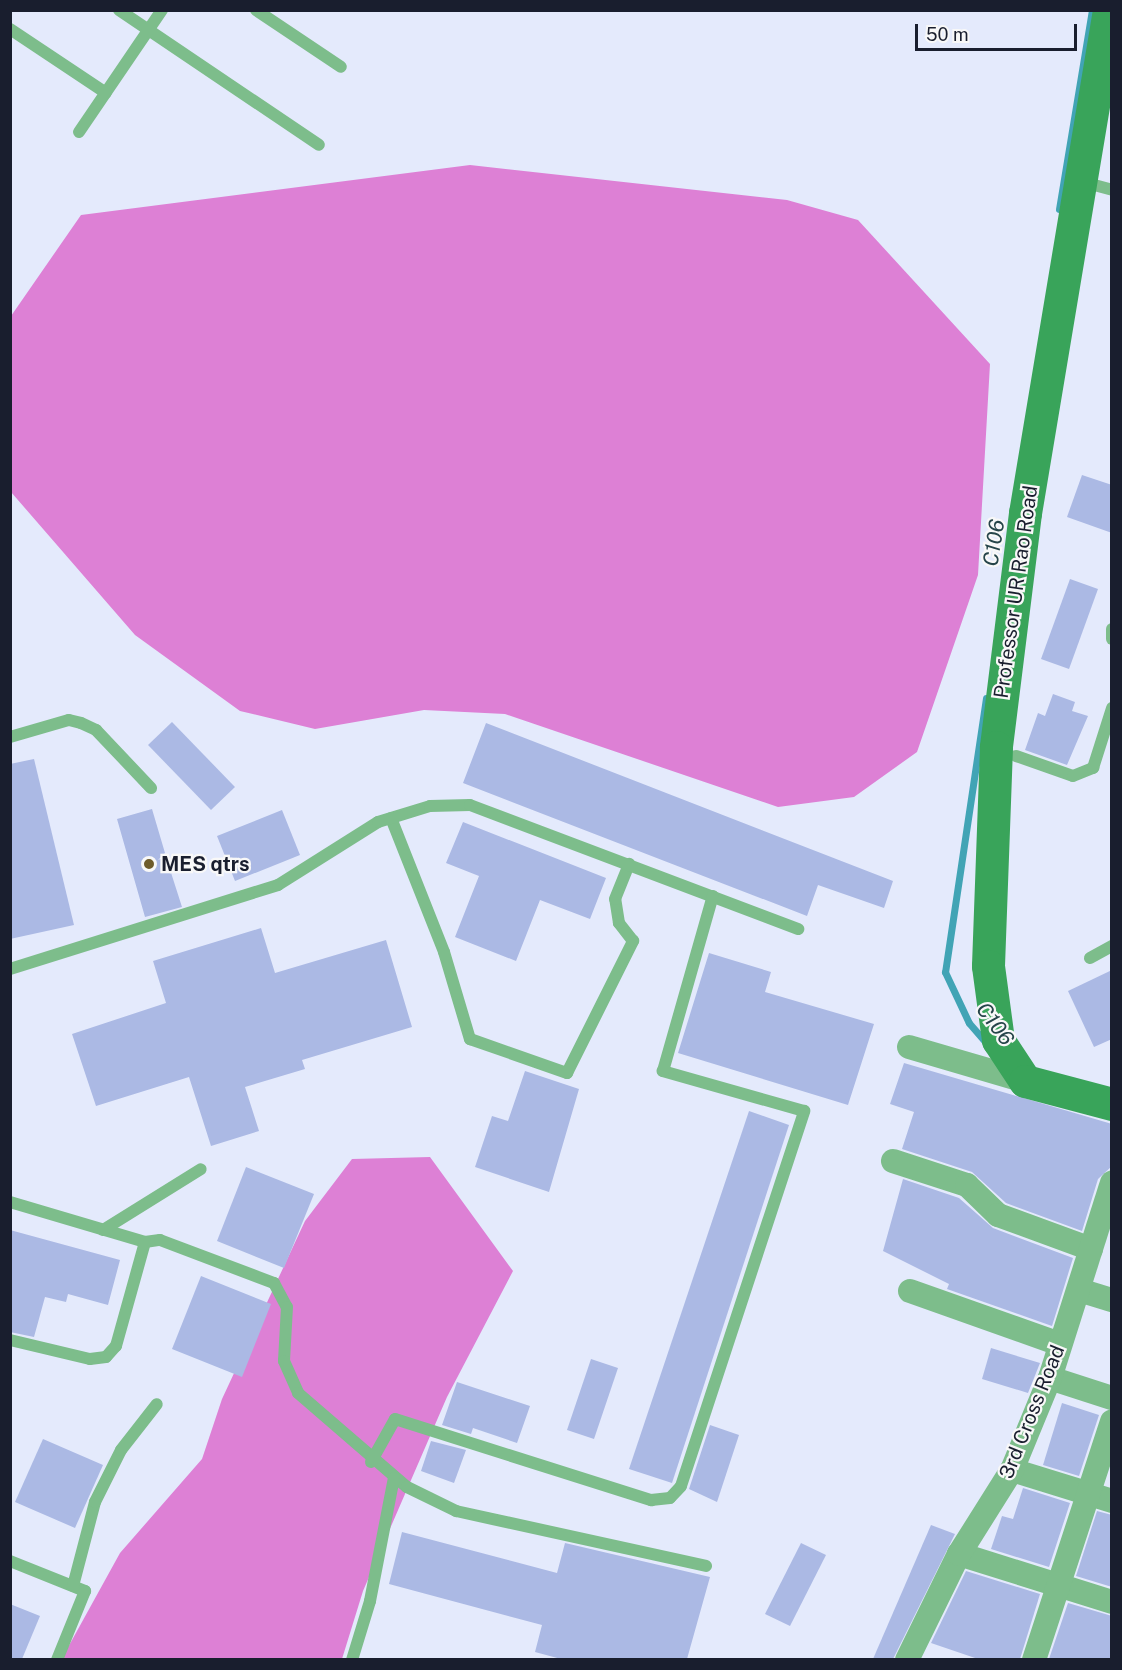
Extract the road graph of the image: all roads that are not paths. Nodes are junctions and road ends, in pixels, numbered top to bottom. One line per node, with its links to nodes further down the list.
1 (119, 10): 6 (lane)
2 (162, 10): 6 (lane)
3 (256, 10): 7 (lane)
4 (1109, 10): 11 (street, Professor UR Rao Road)
5 (10, 29): 8 (lane)
6 (148, 30): 8 (lane); 10 (lane)
7 (341, 67)
8 (106, 93): 9 (lane)
9 (80, 132)
10 (319, 146)
11 (1097, 186): 26 (street, Professor UR Rao Road)
12 (1112, 629): 13 (lane)
13 (1112, 639)
14 (1112, 708): 16 (lane)
15 (10, 736): 17 (lane)
16 (1016, 756)
17 (151, 788)
18 (391, 818): 19 (lane); 19 (lane); 24 (lane)
19 (629, 864): 20 (lane)
20 (713, 896): 21 (lane); 44 (lane)
21 (798, 929)
22 (1112, 946): 23 (lane)
23 (1090, 958)
24 (10, 969)
25 (909, 1047): 26 (street)
26 (1024, 1081): 27 (street)
27 (1112, 1104)
28 (893, 1161): 34 (street)
29 (201, 1169): 32 (lane)
30 (1111, 1186): 34 (street, 3rd Cross Road)
31 (10, 1202): 32 (lane)
32 (102, 1230): 33 (lane)
33 (145, 1242): 38 (lane); 44 (lane)
34 (1091, 1249): 36 (street, 3rd Cross Road)
35 (910, 1290): 39 (street)
36 (1079, 1290): 37 (street); 39 (street, 3rd Cross Road)
37 (1112, 1300)
38 (10, 1340)
39 (1060, 1344): 40 (street, 3rd Cross Road)
40 (1050, 1378): 41 (street); 45 (street, 3rd Cross Road)
41 (1112, 1398)
42 (156, 1404): 53 (lane)
43 (1112, 1421): 47 (street)
44 (371, 1462): 46 (lane)
45 (1012, 1470): 47 (street); 49 (street, 3rd Cross Road)
46 (394, 1478): 51 (lane); 56 (lane)
47 (1088, 1494): 48 (street); 52 (street)
48 (1112, 1501)
49 (959, 1554): 52 (street); 57 (street, 3rd Cross Road)
50 (10, 1561): 53 (lane)
51 (706, 1566)
52 (1058, 1585): 54 (street); 58 (street)
53 (73, 1586): 55 (lane)
54 (1112, 1602)
55 (57, 1659)
56 (352, 1659)
57 (910, 1659)
58 (1034, 1659)

